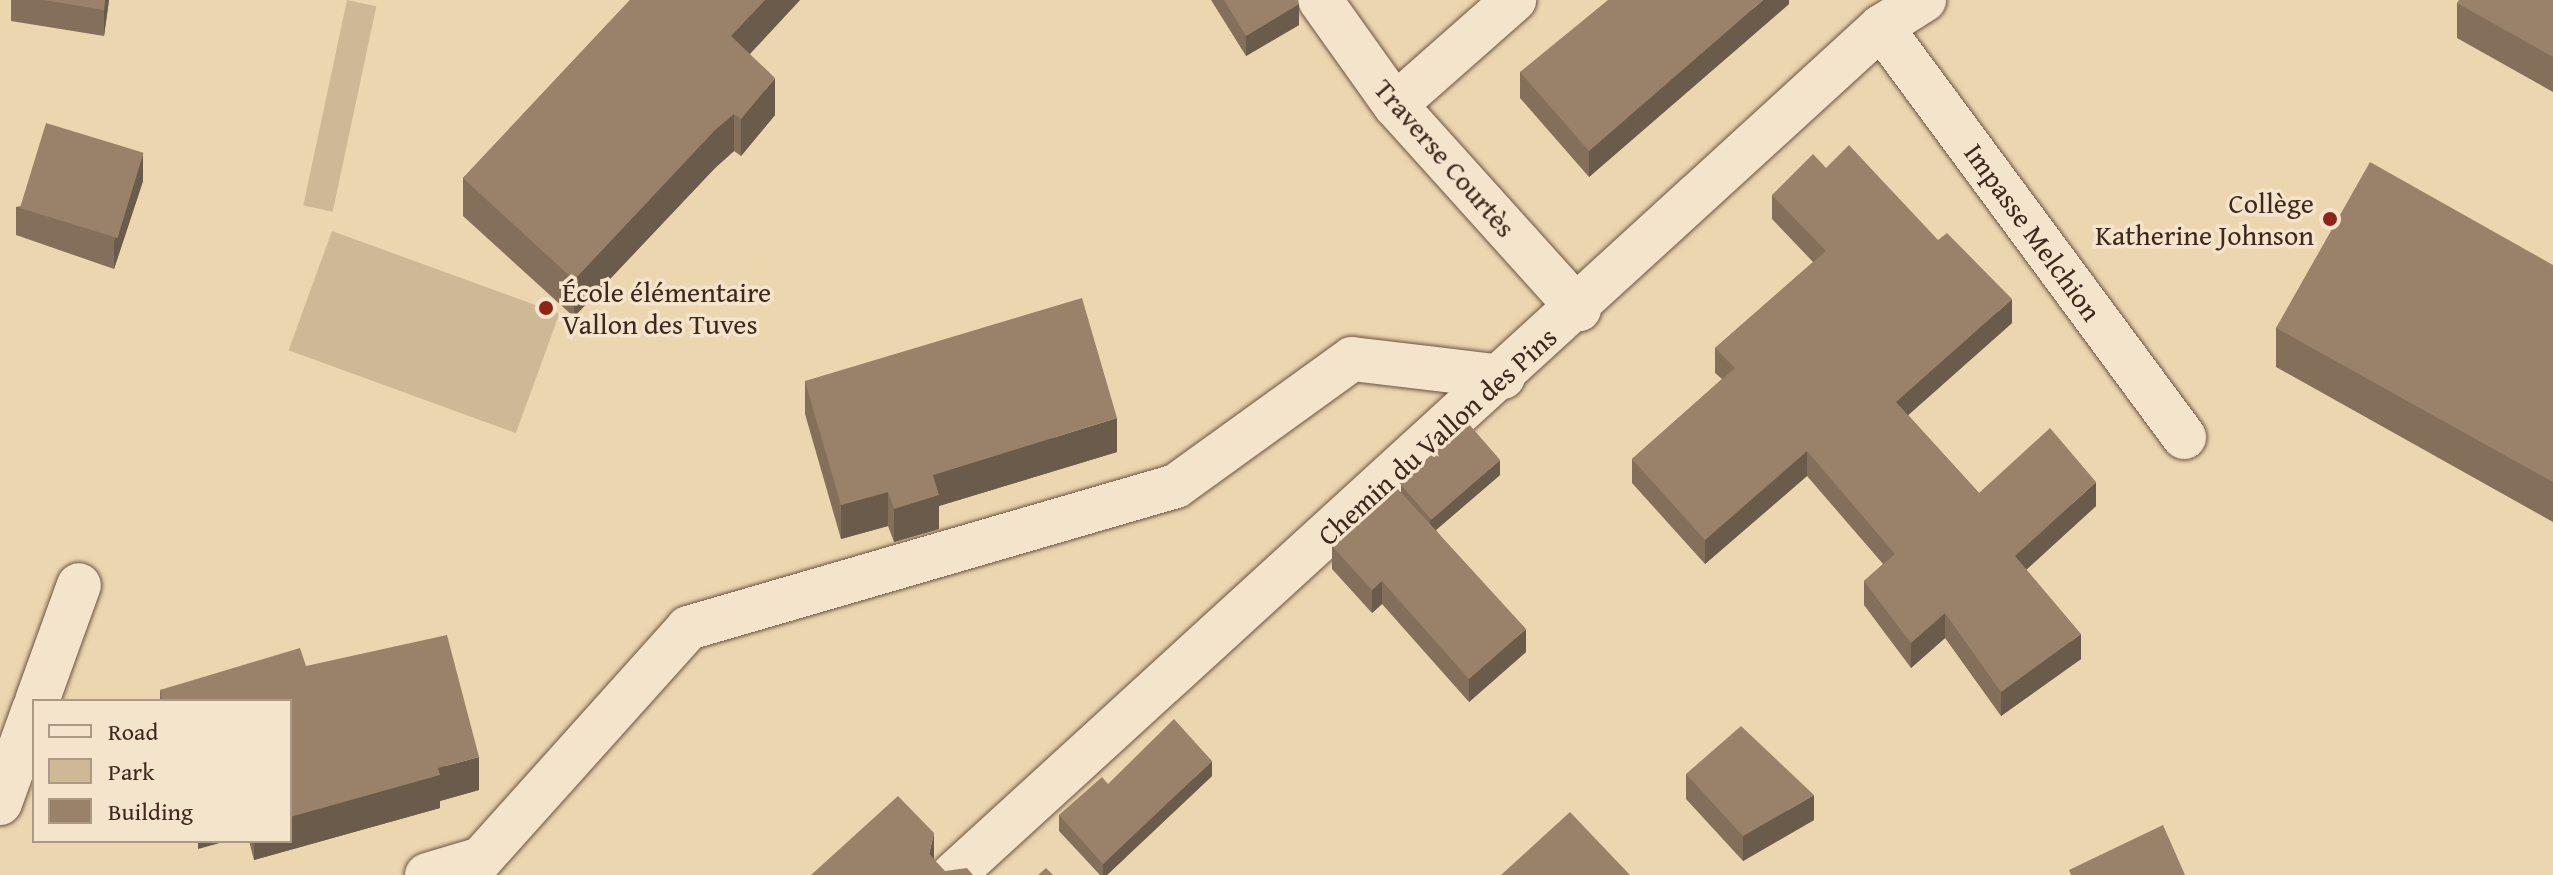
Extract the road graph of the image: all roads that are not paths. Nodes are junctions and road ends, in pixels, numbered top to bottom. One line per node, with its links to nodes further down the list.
1 (1320, 0): 5 (street, Traverse Courtès)
2 (1514, 0): 5 (street)
3 (1924, 0): 4 (street, Chemin du Vallon des Pins)
4 (1881, 27): 6 (street, Chemin du Vallon des Pins); 8 (street, Impasse Melchion)
5 (1395, 105): 6 (street, Traverse Courtès)
6 (1579, 309): 7 (street, Chemin du Vallon des Pins)
7 (1503, 377): 13 (street); 14 (street, Chemin du Vallon des Pins)
8 (2184, 437)
9 (79, 585): 10 (street)
10 (38, 699)
11 (32, 715): 12 (street)
12 (0, 803)
13 (427, 875)
14 (953, 875)

